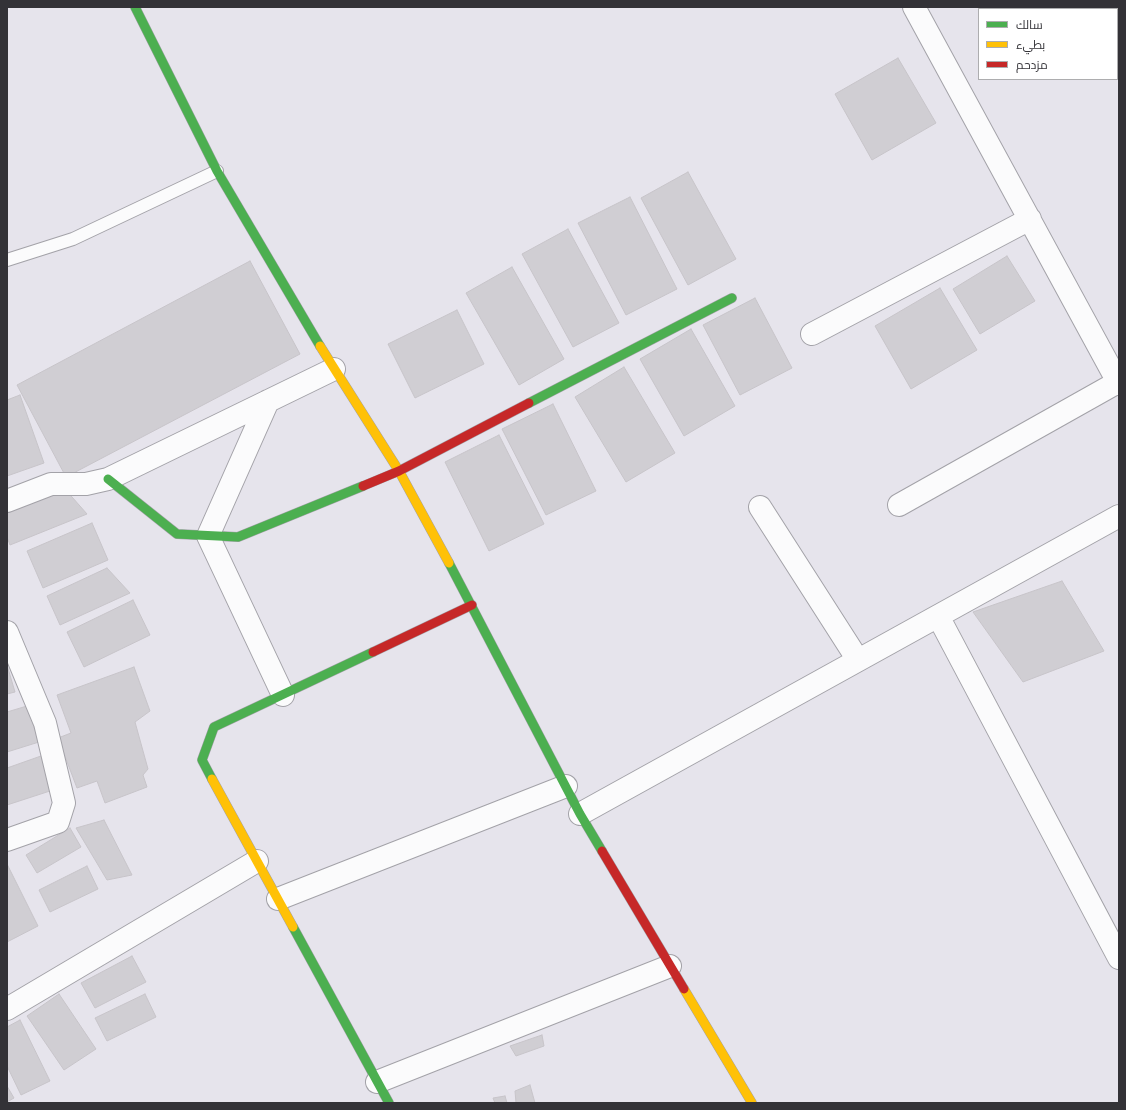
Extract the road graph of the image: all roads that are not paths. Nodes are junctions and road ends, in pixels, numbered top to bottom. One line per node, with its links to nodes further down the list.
1 (136, 7): 3 (street)
2 (914, 7): 4 (street)
3 (217, 171): 5 (lane); 8 (street)
4 (1030, 219): 7 (street); 9 (street)
5 (7, 260)
6 (732, 298): 11 (street)
7 (812, 334)
8 (334, 369): 10 (street); 11 (street)
9 (1119, 383): 14 (street)
10 (268, 401): 12 (street); 17 (street)
11 (400, 471): 17 (street); 18 (street)
12 (108, 479): 13 (street); 17 (street)
13 (7, 501)
14 (899, 505)
15 (760, 507): 21 (street)
16 (1119, 516): 19 (street)
17 (208, 536): 22 (street)
18 (472, 605): 22 (street); 23 (street)
19 (938, 616): 21 (street); 28 (street)
20 (7, 632): 25 (street)
21 (858, 660): 24 (street)
22 (283, 695): 26 (street)
23 (566, 786): 24 (street); 27 (street)
24 (580, 814): 29 (street)
25 (7, 840)
26 (257, 861): 27 (street); 30 (street)
27 (278, 899): 31 (street)
28 (1119, 958)
29 (670, 966): 31 (street); 33 (street)
30 (7, 1009)
31 (377, 1082): 32 (street)
32 (389, 1103)
33 (752, 1103)

